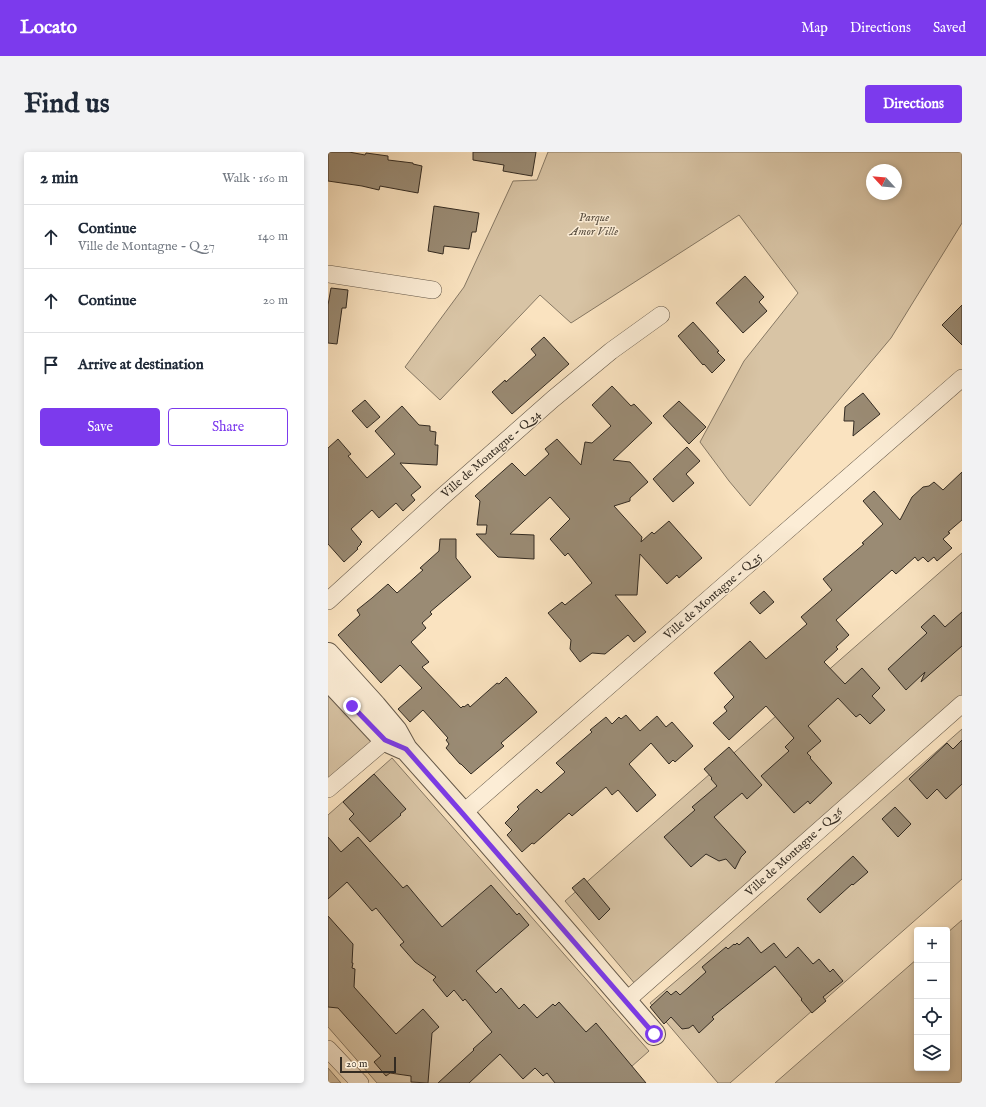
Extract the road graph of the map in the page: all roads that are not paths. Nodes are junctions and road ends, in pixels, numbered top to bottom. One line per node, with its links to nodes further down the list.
1 (328, 274): 2 (street)
2 (433, 290)
3 (661, 315): 5 (street, Ville de Montagne - Q 24)
4 (962, 378): 11 (street, Ville de Montagne - Q 25)
5 (328, 601)
6 (328, 654): 9 (street)
7 (328, 679): 9 (street)
8 (962, 704): 12 (street, Ville de Montagne - Q 26)
9 (395, 740): 10 (street); 11 (street)
10 (328, 789)
11 (463, 814): 12 (street)
12 (626, 1001): 13 (street)
13 (654, 1034)
14 (328, 1049): 15 (street)
15 (360, 1083)

